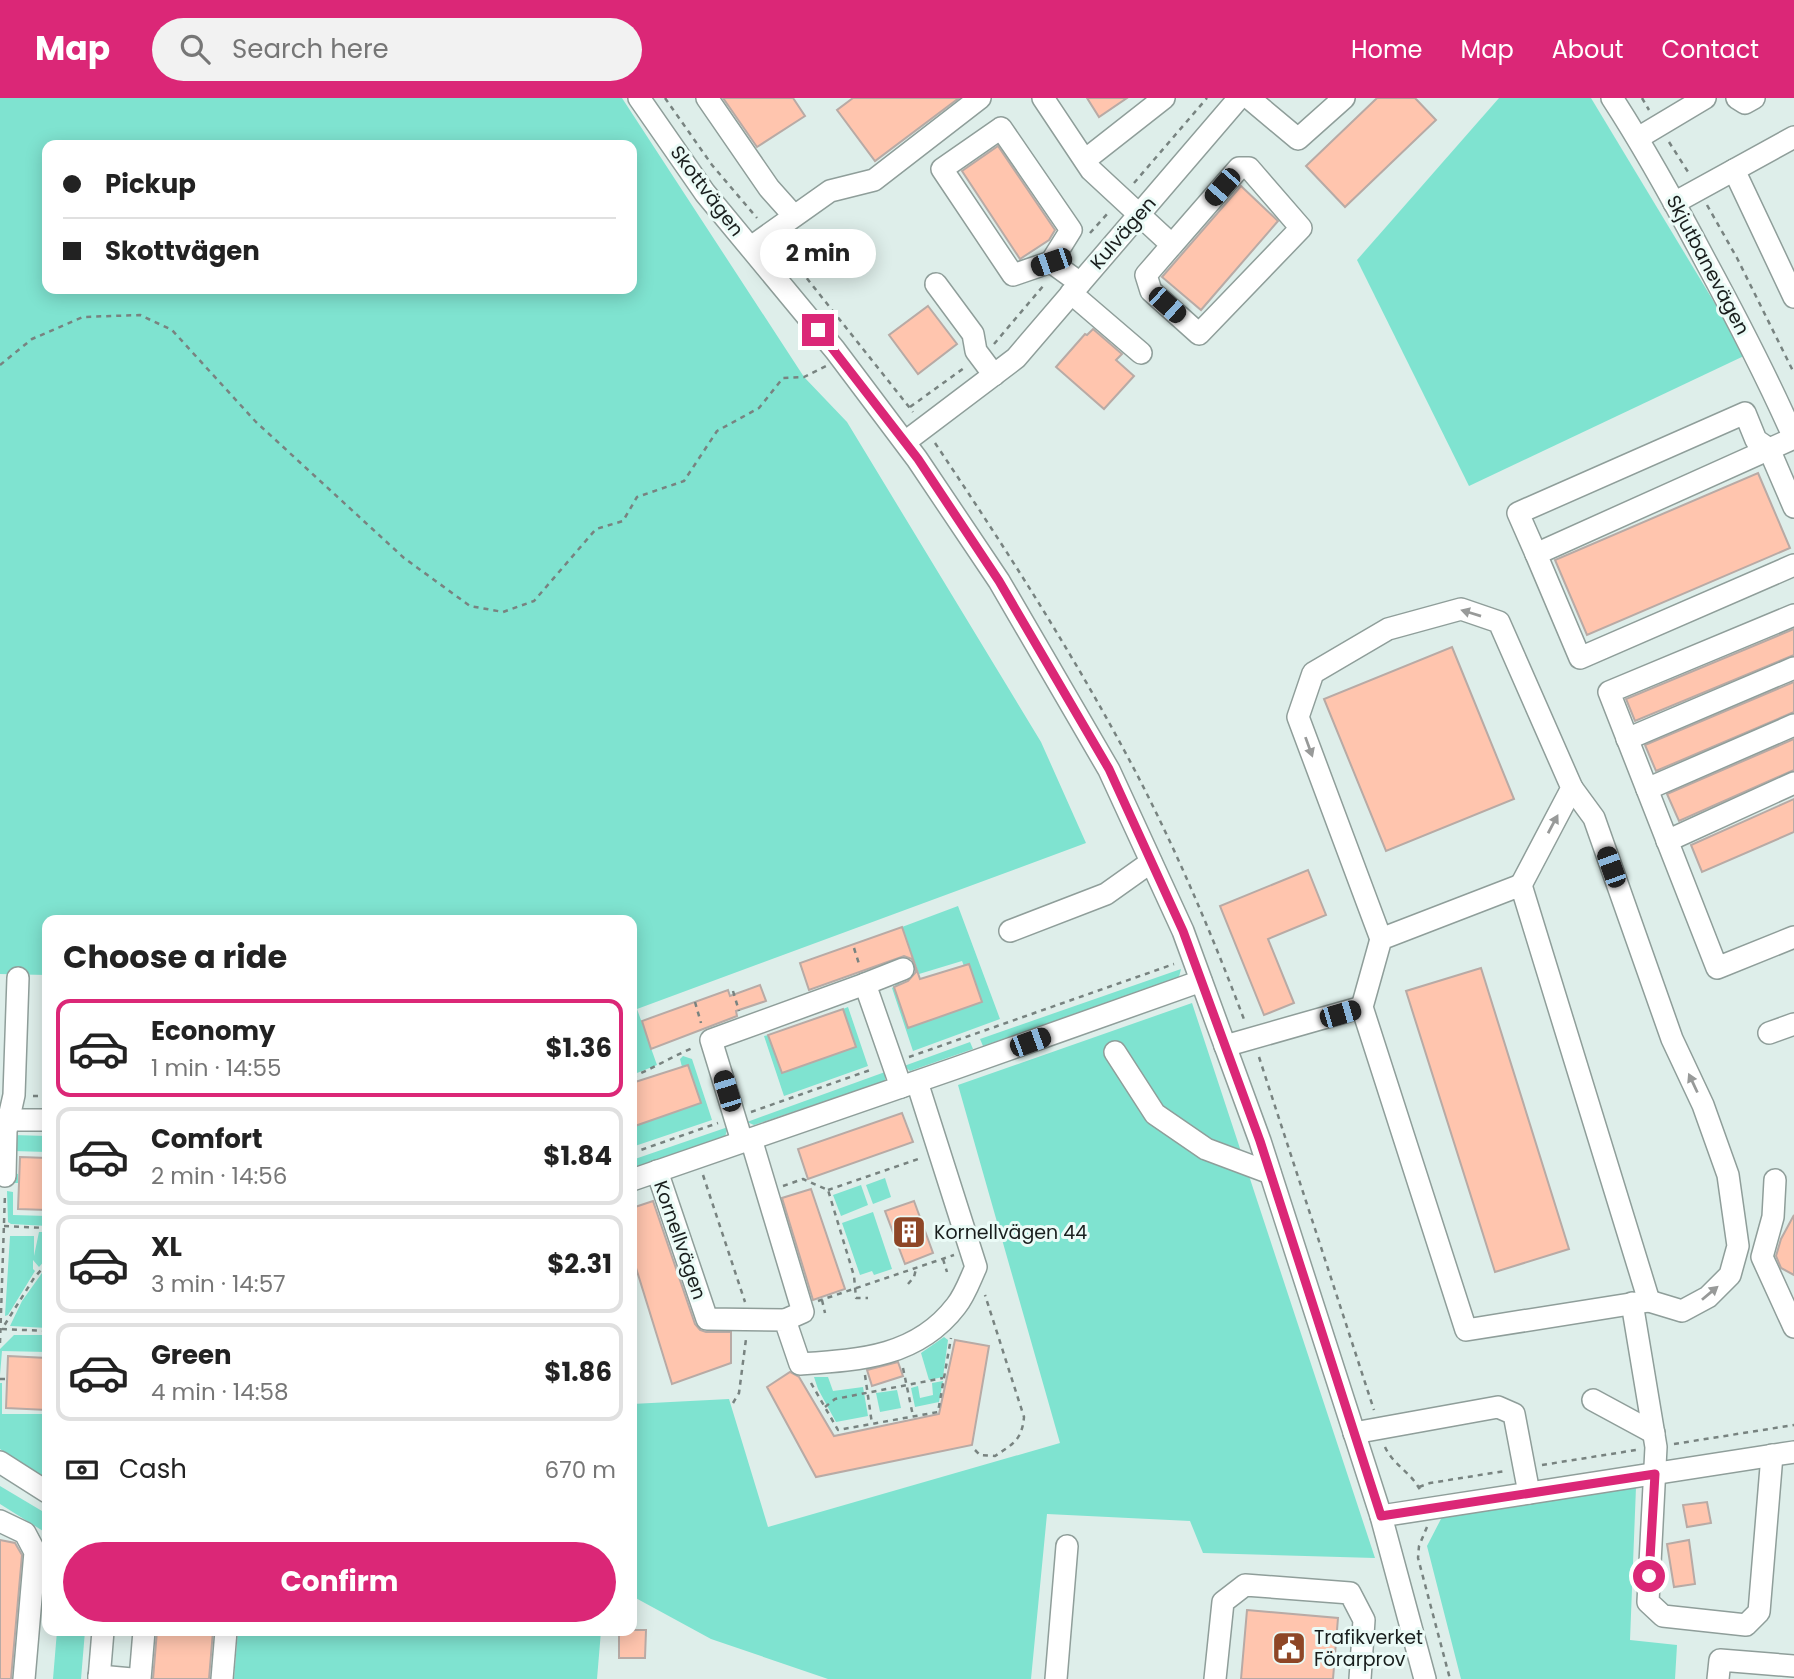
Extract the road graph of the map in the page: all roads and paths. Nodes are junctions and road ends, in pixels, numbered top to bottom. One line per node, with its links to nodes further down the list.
1 (639, 98): 26 (street, Skottvägen)
2 (664, 98): 24 (path)
3 (707, 98): 22 (street)
4 (980, 98): 22 (street)
5 (1043, 98): 18 (street)
6 (1164, 98): 18 (street)
7 (1239, 98): 23 (street, Kulvägen)
8 (1249, 98): 9 (street)
9 (1344, 98)
10 (1612, 98): 17 (street, Skjutbanevägen)
11 (1642, 98): 15 (path)
12 (1706, 98): 15 (street)
13 (1737, 98): 14 (street)
14 (1754, 98)
15 (1659, 126): 17 (street); 20 (path)
16 (1794, 137): 19 (street)
17 (1638, 138): 21 (street, Skjutbanevägen)
18 (1084, 160): 23 (street)
19 (1734, 170): 20 (street); 30 (street)
20 (1699, 189): 21 (street); 34 (path)
21 (1674, 203): 36 (street, Skjutbanevägen)
22 (794, 216): 24 (street)
23 (1138, 216): 25 (street); 29 (street, Kulvägen)
24 (770, 234): 26 (street)
25 (1172, 245): 25 (street)
26 (751, 247): 32 (street, Skottvägen)
27 (1051, 262): 27 (street); 29 (street)
28 (936, 284): 35 (street)
29 (1076, 288): 31 (street); 35 (street, Kulvägen)
30 (1794, 297)
31 (1141, 353)
32 (841, 358): 33 (path); 37 (street, Skottvägen)
33 (0, 365)
34 (1794, 373)
35 (994, 375): 37 (street, Kulvägen)
36 (1794, 438): 38 (street)
37 (905, 442): 50 (street, Skottvägen)
38 (1769, 449): 39 (street); 40 (street); 40 (street)
39 (1794, 507)
40 (1536, 554): 41 (street)
41 (1794, 565)
42 (1794, 614): 45 (street)
43 (1794, 668): 45 (street)
44 (1794, 725): 48 (street)
45 (1627, 739): 48 (street)
46 (1794, 783): 49 (street)
47 (1572, 788): 51 (street, one-way to 47); 54 (street, one-way to 54); 96 (street, one-way to 47)
48 (1647, 789): 49 (street)
49 (1667, 841): 53 (street)
50 (1151, 862): 52 (street); 55 (street, Skottvägen)
51 (1521, 885): 54 (street); 96 (street)
52 (1010, 931)
53 (1794, 937)
54 (1381, 939): 61 (street)
55 (1192, 956): 58 (street, Skottvägen); 67 (path)
56 (903, 969): 59 (street)
57 (18, 978): 71 (street)
58 (1201, 981): 65 (street, Skottvägen); 69 (street, Kornellvägen)
59 (865, 984): 64 (street); 67 (street)
60 (695, 1002): 64 (path)
61 (1362, 1007): 65 (street); 96 (street)
62 (1794, 1024): 63 (street)
63 (1769, 1033)
64 (711, 1040): 68 (path); 70 (street)
65 (1225, 1046): 78 (street, Skottvägen)
66 (1115, 1052): 78 (street)
67 (893, 1062): 69 (street); 70 (path)
68 (637, 1075)
69 (909, 1085): 73 (street, Kornellvägen); 75 (street)
70 (735, 1117): 73 (street); 74 (path)
71 (5, 1120): 72 (street); 79 (street)
72 (42, 1120)
73 (747, 1140): 77 (street, Kornellvägen); 83 (street)
74 (637, 1151)
75 (939, 1152): 82 (path); 87 (street)
76 (701, 1169): 100 (path)
77 (657, 1171): 80 (street, Kornellvägen); 100 (street, Kornellvägen)
78 (1270, 1173): 119 (street, Skottvägen)
79 (5, 1176): 84 (path)
80 (637, 1178)
81 (1775, 1180): 101 (street)
82 (828, 1190): 83 (path); 94 (path)
83 (767, 1192): 97 (street)
84 (2, 1215): 85 (path)
85 (4, 1226): 86 (path); 102 (path)
86 (42, 1228)
87 (972, 1255): 88 (path); 92 (street)
88 (943, 1258): 89 (path); 91 (path)
89 (916, 1267): 93 (path); 94 (path)
90 (42, 1269): 102 (path)
91 (947, 1272)
92 (969, 1281): 99 (street); 121 (path)
93 (908, 1284)
94 (854, 1289): 95 (path); 97 (path)
95 (868, 1298)
96 (1641, 1302): 120 (street)
97 (803, 1309): 98 (path); 100 (street, Kornellvägen); 107 (street)
98 (825, 1313)
99 (944, 1319): 105 (street); 108 (path)
100 (751, 1321): 114 (path)
101 (1794, 1327)
102 (2, 1329): 103 (path); 104 (path)
103 (42, 1331)
104 (0, 1343)
105 (898, 1348): 106 (street); 111 (path)
106 (862, 1360): 107 (street); 112 (path)
107 (800, 1364): 115 (path)
108 (944, 1378): 111 (path); 116 (path)
109 (0, 1379): 110 (path)
110 (7, 1379)
111 (908, 1385): 112 (path); 116 (path)
112 (868, 1393): 115 (path); 117 (path)
113 (1593, 1400): 120 (street)
114 (733, 1403)
115 (825, 1407): 117 (path)
116 (914, 1416): 117 (path)
117 (873, 1424)
118 (1794, 1424): 120 (path)
119 (1354, 1433): 125 (street); 130 (street, Skottvägen)
120 (1655, 1440): 125 (path); 126 (street)
121 (975, 1450)
122 (1794, 1452): 123 (street)
123 (1772, 1455): 126 (street); 126 (street)
124 (0, 1462): 128 (street)
125 (1524, 1468): 127 (path); 129 (street)
126 (1655, 1474): 129 (street)
127 (1419, 1488)
128 (42, 1489)
129 (1529, 1493): 130 (street)
130 (1381, 1516): 145 (street, Skottvägen)
131 (0, 1521): 138 (street)
132 (1067, 1546): 142 (street)
133 (103, 1636): 137 (street)
134 (144, 1636): 140 (street)
135 (226, 1636): 141 (street)
136 (1794, 1666): 146 (street)
137 (99, 1677): 139 (street)
138 (24, 1679)
139 (132, 1679)
140 (140, 1679)
141 (222, 1679)
142 (1056, 1679)
143 (1215, 1679): 144 (street)
144 (1360, 1679)
145 (1425, 1679)
146 (1718, 1679)

